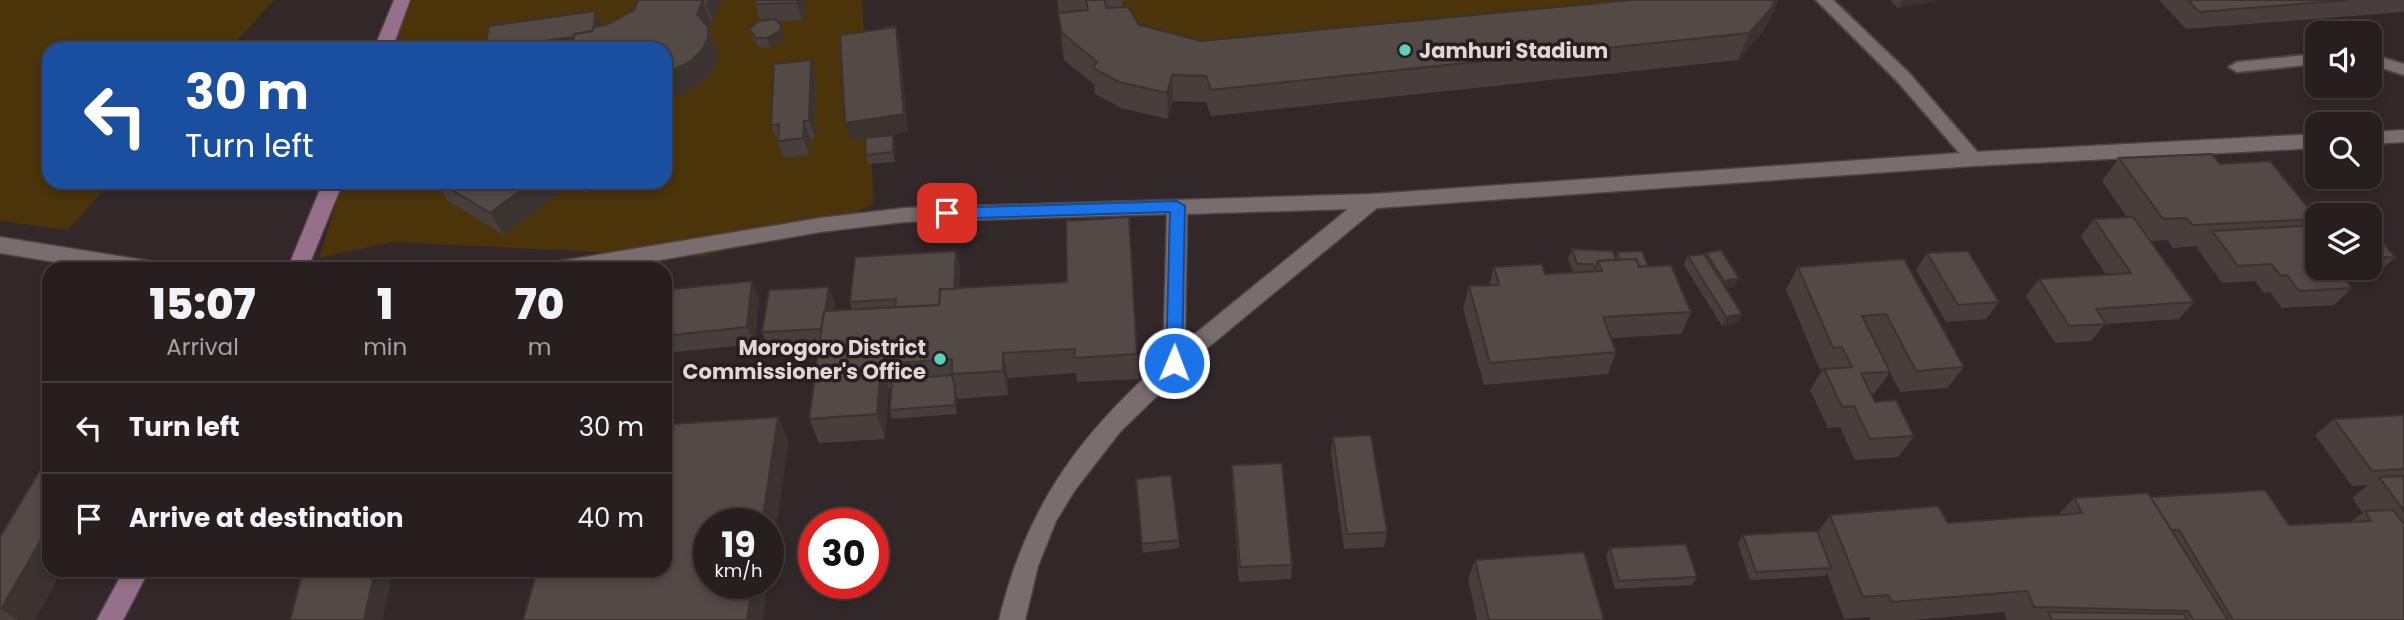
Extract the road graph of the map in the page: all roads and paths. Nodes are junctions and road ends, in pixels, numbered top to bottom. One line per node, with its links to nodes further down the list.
1 (402, 0): 3 (street)
2 (1824, 0): 13 (lane)
3 (386, 42)
4 (2404, 55): 5 (lane)
5 (2382, 56)
6 (2305, 60): 8 (lane)
7 (2382, 62): 9 (lane)
8 (2237, 67)
9 (2404, 70)
10 (2404, 136): 11 (street)
11 (2382, 137)
12 (2305, 142): 13 (street)
13 (1974, 159): 15 (street)
14 (330, 189): 19 (street)
15 (1372, 201): 16 (street); 21 (street)
16 (1177, 206): 20 (street); 21 (street)
17 (0, 245): 18 (street)
18 (105, 262)
19 (300, 262)
20 (601, 262)
21 (1174, 363): 24 (street)
22 (133, 577): 23 (street)
23 (110, 620)
24 (1012, 620)

